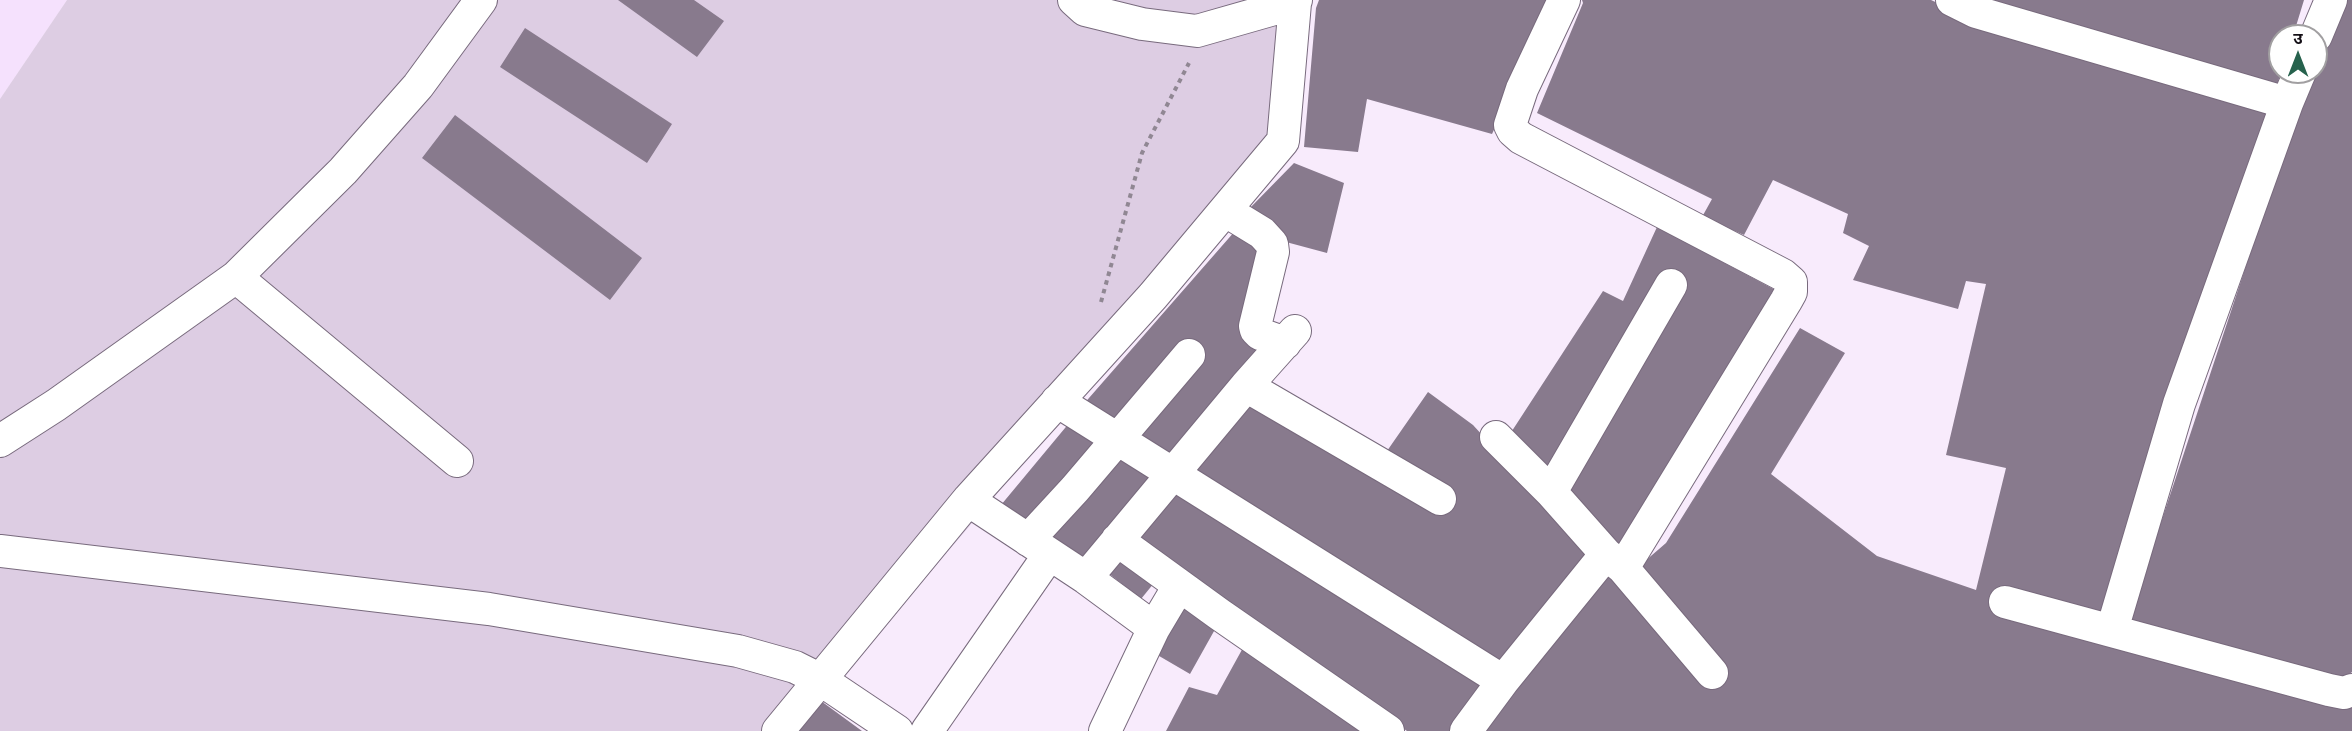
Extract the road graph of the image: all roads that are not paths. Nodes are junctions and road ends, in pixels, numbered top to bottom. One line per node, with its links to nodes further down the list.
1 (481, 0): 11 (street)
2 (1074, 0): 6 (street)
3 (1564, 0): 27 (street)
4 (1952, 0): 9 (street)
5 (2331, 0): 7 (street)
6 (1296, 2): 10 (street)
7 (2321, 24)
8 (2295, 84): 9 (street)
9 (2287, 103): 32 (street)
10 (1226, 211): 14 (street); 15 (street)
11 (236, 277): 18 (street); 19 (street)
12 (1671, 285): 21 (street)
13 (1189, 356): 17 (street)
14 (1246, 386): 20 (street); 22 (street)
15 (1057, 401): 17 (street); 23 (street)
16 (1496, 437): 21 (street)
17 (1118, 439): 20 (street); 25 (street)
18 (0, 441)
19 (457, 461)
20 (1174, 474): 24 (street); 35 (street)
21 (1551, 492): 27 (street)
22 (1440, 499)
23 (968, 500): 25 (street); 34 (street)
24 (1118, 540): 28 (street); 29 (street)
25 (1038, 548): 28 (street); 39 (street)
26 (0, 551): 34 (street)
27 (1615, 561): 33 (street); 35 (street)
28 (1086, 578): 31 (street)
29 (1179, 586): 31 (street); 41 (street)
30 (2005, 602): 32 (street)
31 (1154, 628): 40 (street)
32 (2112, 630): 36 (street)
33 (1712, 673)
34 (821, 680): 37 (street); 38 (street)
35 (1503, 681): 42 (street)
36 (2352, 690)
37 (778, 731)
38 (897, 731)
39 (927, 731)
40 (1106, 731)
41 (1388, 731)
42 (1466, 731)

